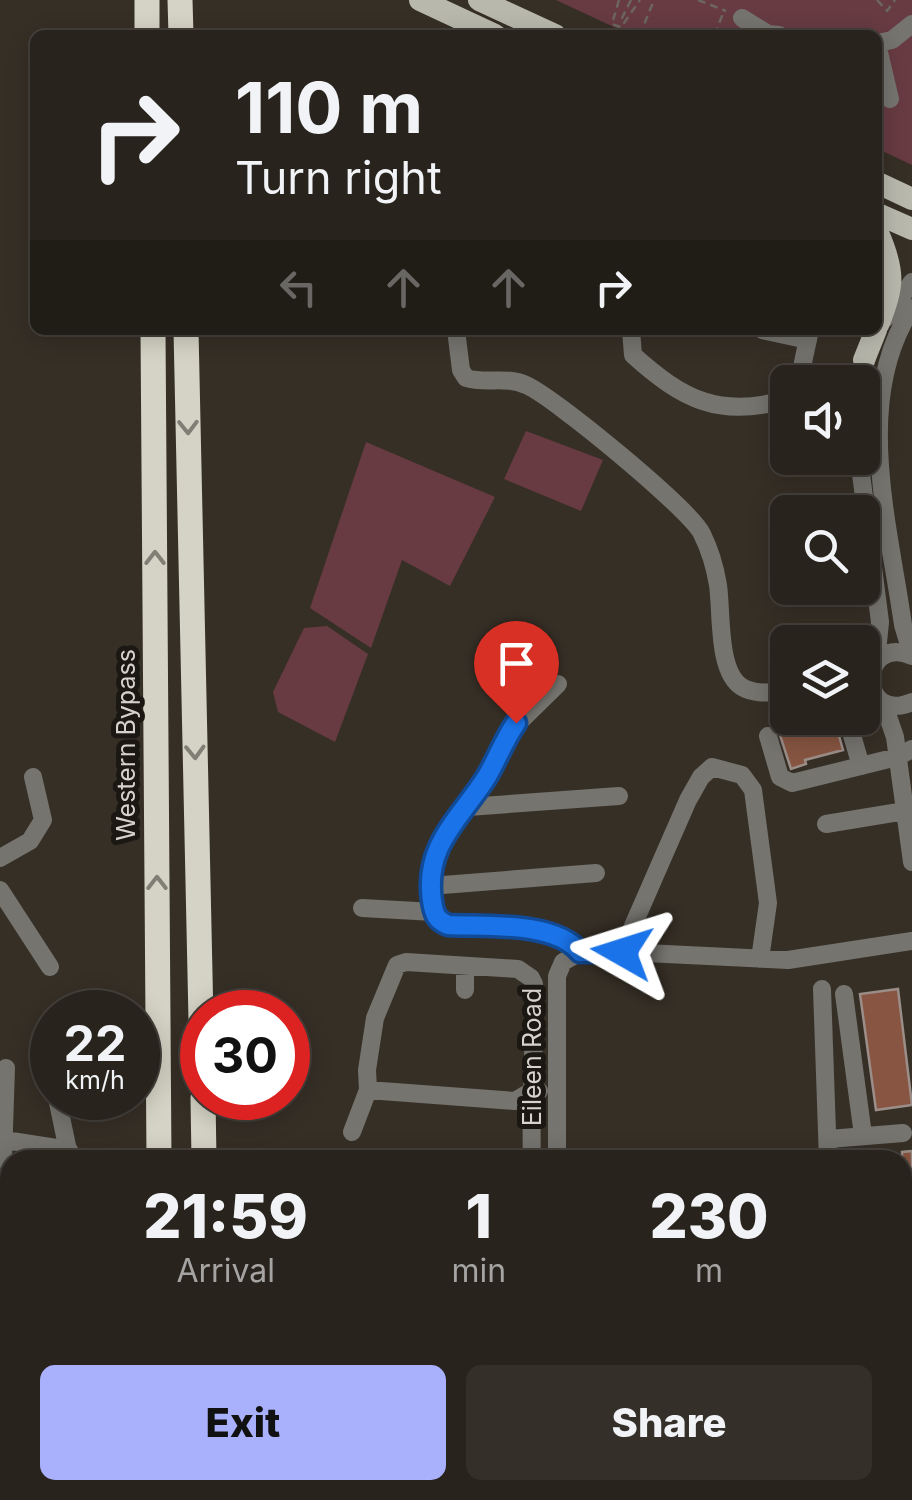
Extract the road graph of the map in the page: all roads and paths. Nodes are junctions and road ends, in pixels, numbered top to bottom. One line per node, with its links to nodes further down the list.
1 (147, 0): 14 (highway)
2 (180, 0): 15 (highway)
3 (420, 0): 16 (main road)
4 (480, 0): 17 (main road)
5 (619, 0): 18 (path)
6 (631, 0): 7 (path)
7 (640, 0)
8 (654, 0): 19 (path)
9 (698, 0): 20 (path)
10 (877, 0): 11 (path)
11 (895, 0)
12 (912, 12): 22 (street)
13 (742, 18): 21 (street)
14 (147, 30)
15 (181, 30)
16 (484, 30)
17 (543, 30)
18 (628, 30)
19 (643, 30)
20 (717, 30)
21 (762, 30)
22 (904, 30): 23 (street)
23 (882, 44)
24 (882, 64): 25 (street)
25 (890, 100)
26 (882, 186): 27 (main road)
27 (912, 199)
28 (882, 216): 29 (main road)
29 (912, 229)
30 (882, 244): 33 (main road)
31 (912, 282): 34 (street)
32 (912, 308): 48 (street)
33 (882, 312)
34 (882, 326)
35 (153, 335): 96 (highway, Western Bypass, one-way to 35)
36 (186, 335): 78 (highway, one-way to 78)
37 (457, 335): 51 (street)
38 (631, 335): 45 (street)
39 (809, 335): 42 (street)
40 (874, 335): 43 (main road)
41 (877, 335): 44 (street)
42 (802, 365)
43 (864, 365)
44 (864, 365)
45 (770, 402)
46 (861, 475): 47 (street)
47 (879, 625)
48 (912, 655): 49 (street)
49 (880, 664)
50 (558, 684): 61 (street)
51 (770, 691)
52 (880, 698): 53 (street)
53 (912, 702)
54 (880, 706): 57 (street)
55 (852, 735): 58 (street)
56 (768, 736): 58 (street)
57 (905, 753): 58 (street); 62 (street)
58 (861, 766)
59 (33, 777): 64 (street)
60 (619, 796): 61 (street)
61 (468, 807): 67 (street)
62 (907, 811): 63 (street); 65 (street)
63 (826, 824)
64 (0, 858)
65 (912, 862)
66 (596, 874): 67 (street)
67 (430, 886): 70 (street)
68 (0, 890): 76 (street)
69 (362, 908): 70 (street)
70 (434, 912): 73 (street)
71 (912, 941): 74 (street)
72 (622, 952): 73 (street); 74 (street); 74 (street)
73 (574, 955): 84 (street, Eileen Road)
74 (760, 960)
75 (465, 966): 79 (street); 82 (street); 83 (street)
76 (50, 967)
77 (822, 989): 91 (street)
78 (200, 990)
79 (465, 990)
80 (844, 994): 90 (street)
81 (6, 1068): 85 (street)
82 (368, 1090): 83 (street); 88 (street)
83 (530, 1092): 84 (street); 98 (street)
84 (556, 1092): 99 (street, Eileen Road)
85 (3, 1116): 92 (street)
86 (62, 1120): 95 (street)
87 (203, 1120): 97 (highway)
88 (352, 1132)
89 (903, 1133): 90 (street)
90 (864, 1135): 91 (street)
91 (829, 1139): 100 (street)
92 (4, 1140): 93 (street); 94 (street)
93 (4, 1150)
94 (48, 1150)
95 (69, 1150)
96 (159, 1150)
97 (204, 1150)
98 (532, 1150)
99 (558, 1150)
100 (828, 1150)

